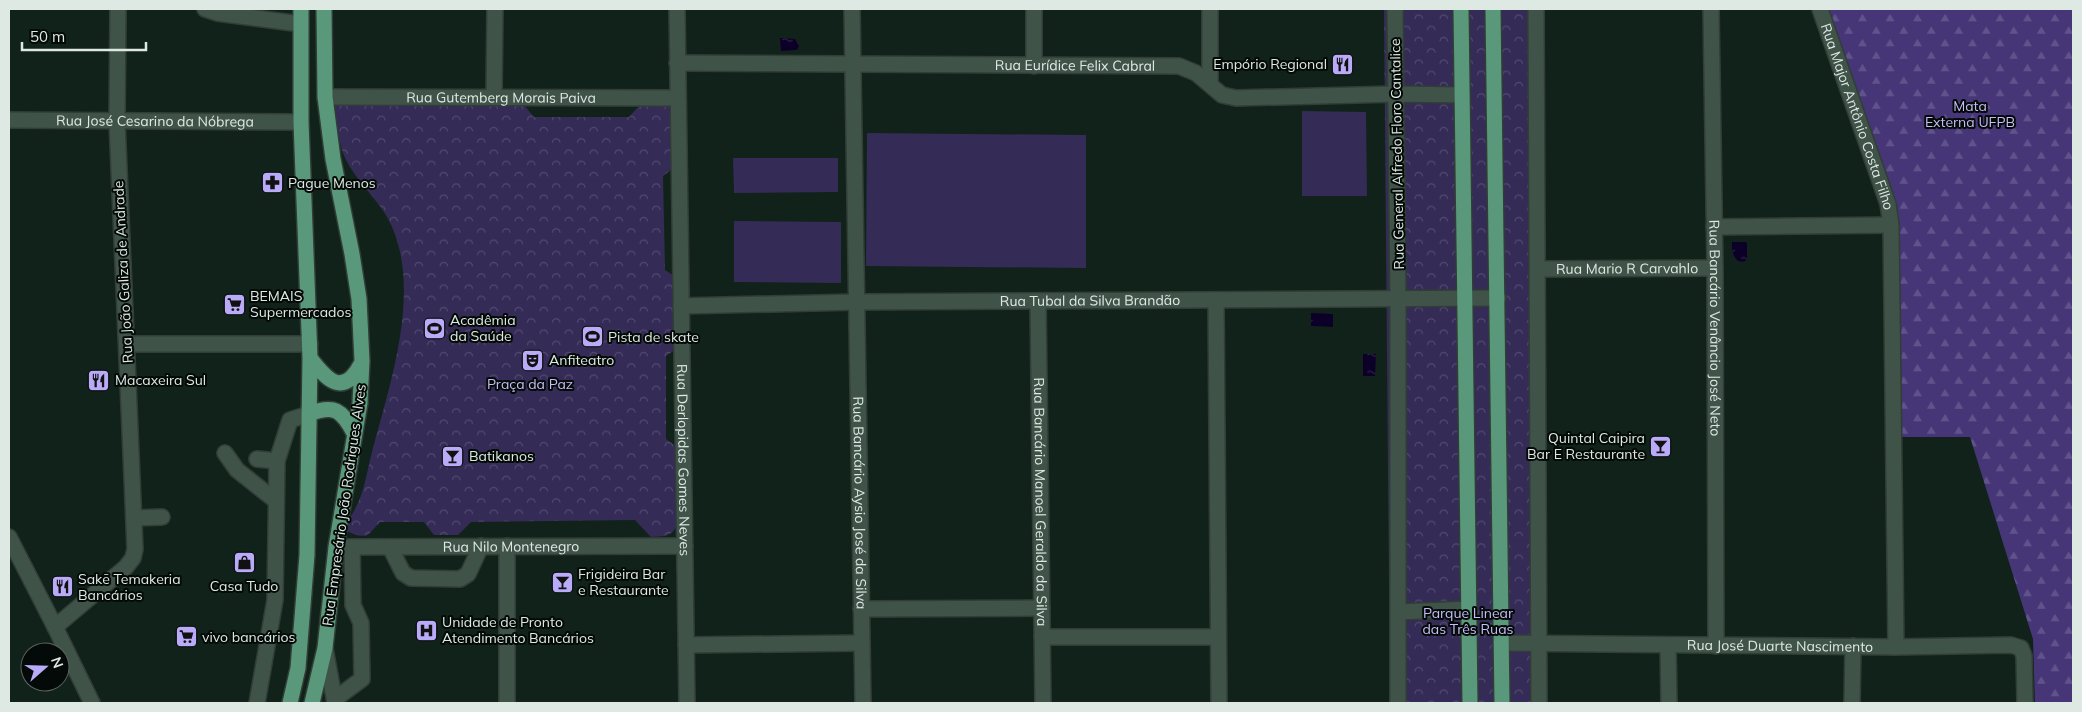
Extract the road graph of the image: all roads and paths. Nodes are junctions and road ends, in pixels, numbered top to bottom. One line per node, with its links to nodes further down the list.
1 (118, 9): 26 (street, Rua João Galiza de Andrade)
2 (205, 9): 15 (street)
3 (324, 9): 22 (main road, Rua Empresário João Rodrigues Alves)
4 (495, 9): 23 (street)
5 (677, 9): 16 (street, Rua Derlopidas Gomes Neves)
6 (852, 9): 17 (street, Rua Bancário Aysio José da Silva)
7 (1034, 9): 18 (street)
8 (1210, 9): 19 (street)
9 (1396, 9): 20 (street, Rua General Alfredo Floro Cantalice)
10 (1461, 9): 21 (main road)
11 (1494, 9): 33 (main road)
12 (1536, 9): 31 (street)
13 (1711, 9): 29 (street, Rua Bancário Venâncio José Neto)
14 (1820, 9): 28 (street, Rua Major Antônio Costa Filho)
15 (301, 16): 27 (main road, Rua Empresário João Rodrigues Alves)
16 (677, 63): 17 (street, Rua Eurídice Felix Cabral); 24 (street, Rua Derlopidas Gomes Neves)
17 (852, 63): 18 (street, Rua Eurídice Felix Cabral); 37 (street, Rua Bancário Aysio José da Silva)
18 (1034, 66): 19 (street, Rua Eurídice Felix Cabral)
19 (1210, 83): 20 (street, Rua Eurídice Felix Cabral)
20 (1396, 94): 21 (street, Rua Eurídice Felix Cabral); 34 (street, Rua General Alfredo Floro Cantalice)
21 (1462, 95): 32 (main road)
22 (325, 97): 23 (street, Rua Gutemberg Morais Paiva); 41 (main road, Rua Empresário João Rodrigues Alves)
23 (494, 97): 24 (street, Rua Gutemberg Morais Paiva)
24 (677, 98): 38 (street, Rua Derlopidas Gomes Neves)
25 (9, 120): 26 (street, Rua José Cesarino da Nóbrega)
26 (117, 121): 27 (street, Rua José Cesarino da Nóbrega); 39 (street, Rua João Galiza de Andrade)
27 (301, 122): 40 (main road, Rua Empresário João Rodrigues Alves)
28 (1891, 225): 29 (street); 70 (street, Rua Major Antônio Costa Filho)
29 (1714, 227): 30 (street, Rua Bancário Venâncio José Neto)
30 (1715, 268): 31 (street, Rua Mario R Carvahlo); 68 (street, Rua Bancário Venâncio José Neto)
31 (1538, 269): 66 (street)
32 (1464, 298): 33 (street, Rua Tubal da Silva Brandão); 34 (street, Rua Tubal da Silva Brandão); 58 (main road)
33 (1498, 298): 64 (main road)
34 (1398, 299): 35 (street, Rua Tubal da Silva Brandão); 59 (street, Rua General Alfredo Floro Cantalice)
35 (1216, 300): 36 (street, Rua Tubal da Silva Brandão); 62 (street)
36 (1038, 301): 37 (street, Rua Tubal da Silva Brandão); 56 (street, Rua Bancário Manoel Geraldo da Silva)
37 (856, 302): 38 (street, Rua Tubal da Silva Brandão); 57 (street, Rua Bancário Aysio José da Silva)
38 (681, 306): 53 (street, Rua Derlopidas Gomes Neves)
39 (127, 344): 40 (street); 49 (street, Rua João Galiza de Andrade)
40 (310, 351): 41 (main road); 42 (main road, Rua Empresário João Rodrigues Alves)
41 (362, 362): 43 (main road, Rua Empresário João Rodrigues Alves)
42 (309, 414): 43 (main road); 46 (street); 75 (main road, Rua Empresário João Rodrigues Alves)
43 (354, 433): 54 (main road, Rua Empresário João Rodrigues Alves)
44 (225, 453): 47 (street)
45 (257, 459): 46 (street)
46 (277, 461): 47 (street)
47 (276, 502): 74 (street)
48 (162, 517): 49 (street)
49 (134, 518): 60 (street, Rua João Galiza de Andrade)
50 (9, 537): 60 (street)
51 (481, 546): 52 (street, Rua Nilo Montenegro); 55 (street, Rua Nilo Montenegro); 55 (street)
52 (508, 546): 53 (street, Rua Nilo Montenegro); 77 (street)
53 (685, 546): 65 (street, Rua Derlopidas Gomes Neves)
54 (344, 547): 55 (street, Rua Nilo Montenegro); 71 (main road, Rua Empresário João Rodrigues Alves); 72 (street)
55 (390, 547)
56 (1042, 608): 57 (street); 61 (street, Rua Bancário Manoel Geraldo da Silva)
57 (861, 609): 63 (street, Rua Bancário Aysio José da Silva)
58 (1469, 609): 59 (street); 83 (main road)
59 (1398, 612): 82 (street, Rua General Alfredo Floro Cantalice)
60 (55, 627): 73 (street)
61 (1042, 637): 62 (street); 80 (street, Rua Bancário Manoel Geraldo da Silva)
62 (1218, 637): 81 (street)
63 (862, 643): 65 (street); 79 (street, Rua Bancário Aysio José da Silva)
64 (1502, 643): 66 (street, Rua José Duarte Nascimento); 84 (main road)
65 (686, 645): 78 (street, Rua Derlopidas Gomes Neves)
66 (1538, 645): 67 (street, Rua José Duarte Nascimento); 85 (street)
67 (1668, 646): 68 (street, Rua José Duarte Nascimento); 86 (street)
68 (1716, 646): 69 (street, Rua José Duarte Nascimento)
69 (1853, 646): 70 (street, Rua José Duarte Nascimento); 87 (street)
70 (1896, 647): 88 (street, Rua José Duarte Nascimento)
71 (325, 648): 72 (street); 76 (main road, Rua Empresário João Rodrigues Alves)
72 (335, 701)
73 (92, 703)
74 (257, 703)
75 (290, 703)
76 (312, 703)
77 (507, 703)
78 (687, 703)
79 (863, 703)
80 (1043, 703)
81 (1219, 703)
82 (1398, 703)
83 (1470, 703)
84 (1502, 703)
85 (1539, 703)
86 (1668, 703)
87 (1852, 703)
88 (2025, 703)

